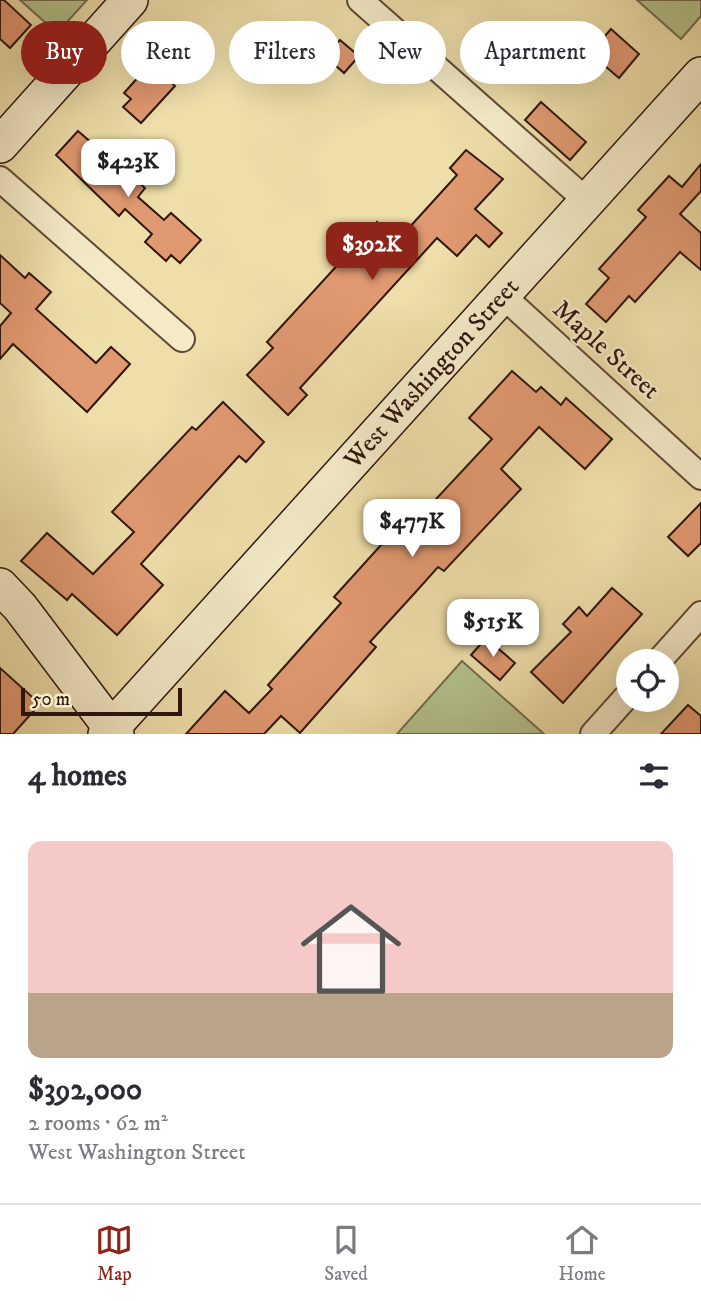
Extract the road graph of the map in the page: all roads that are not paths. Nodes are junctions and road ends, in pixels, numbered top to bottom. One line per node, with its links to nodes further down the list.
1 (130, 0): 4 (street)
2 (360, 0): 6 (street)
3 (701, 75): 6 (street, West Washington Street)
4 (0, 145)
5 (0, 179): 8 (street)
6 (587, 201): 7 (street, West Washington Street)
7 (502, 295): 9 (street, Maple Street); 14 (street, West Washington Street)
8 (182, 339)
9 (701, 477)
10 (0, 586): 14 (street)
11 (701, 614): 12 (street)
12 (670, 649)
13 (616, 708): 15 (street)
14 (111, 732)
15 (593, 734)

